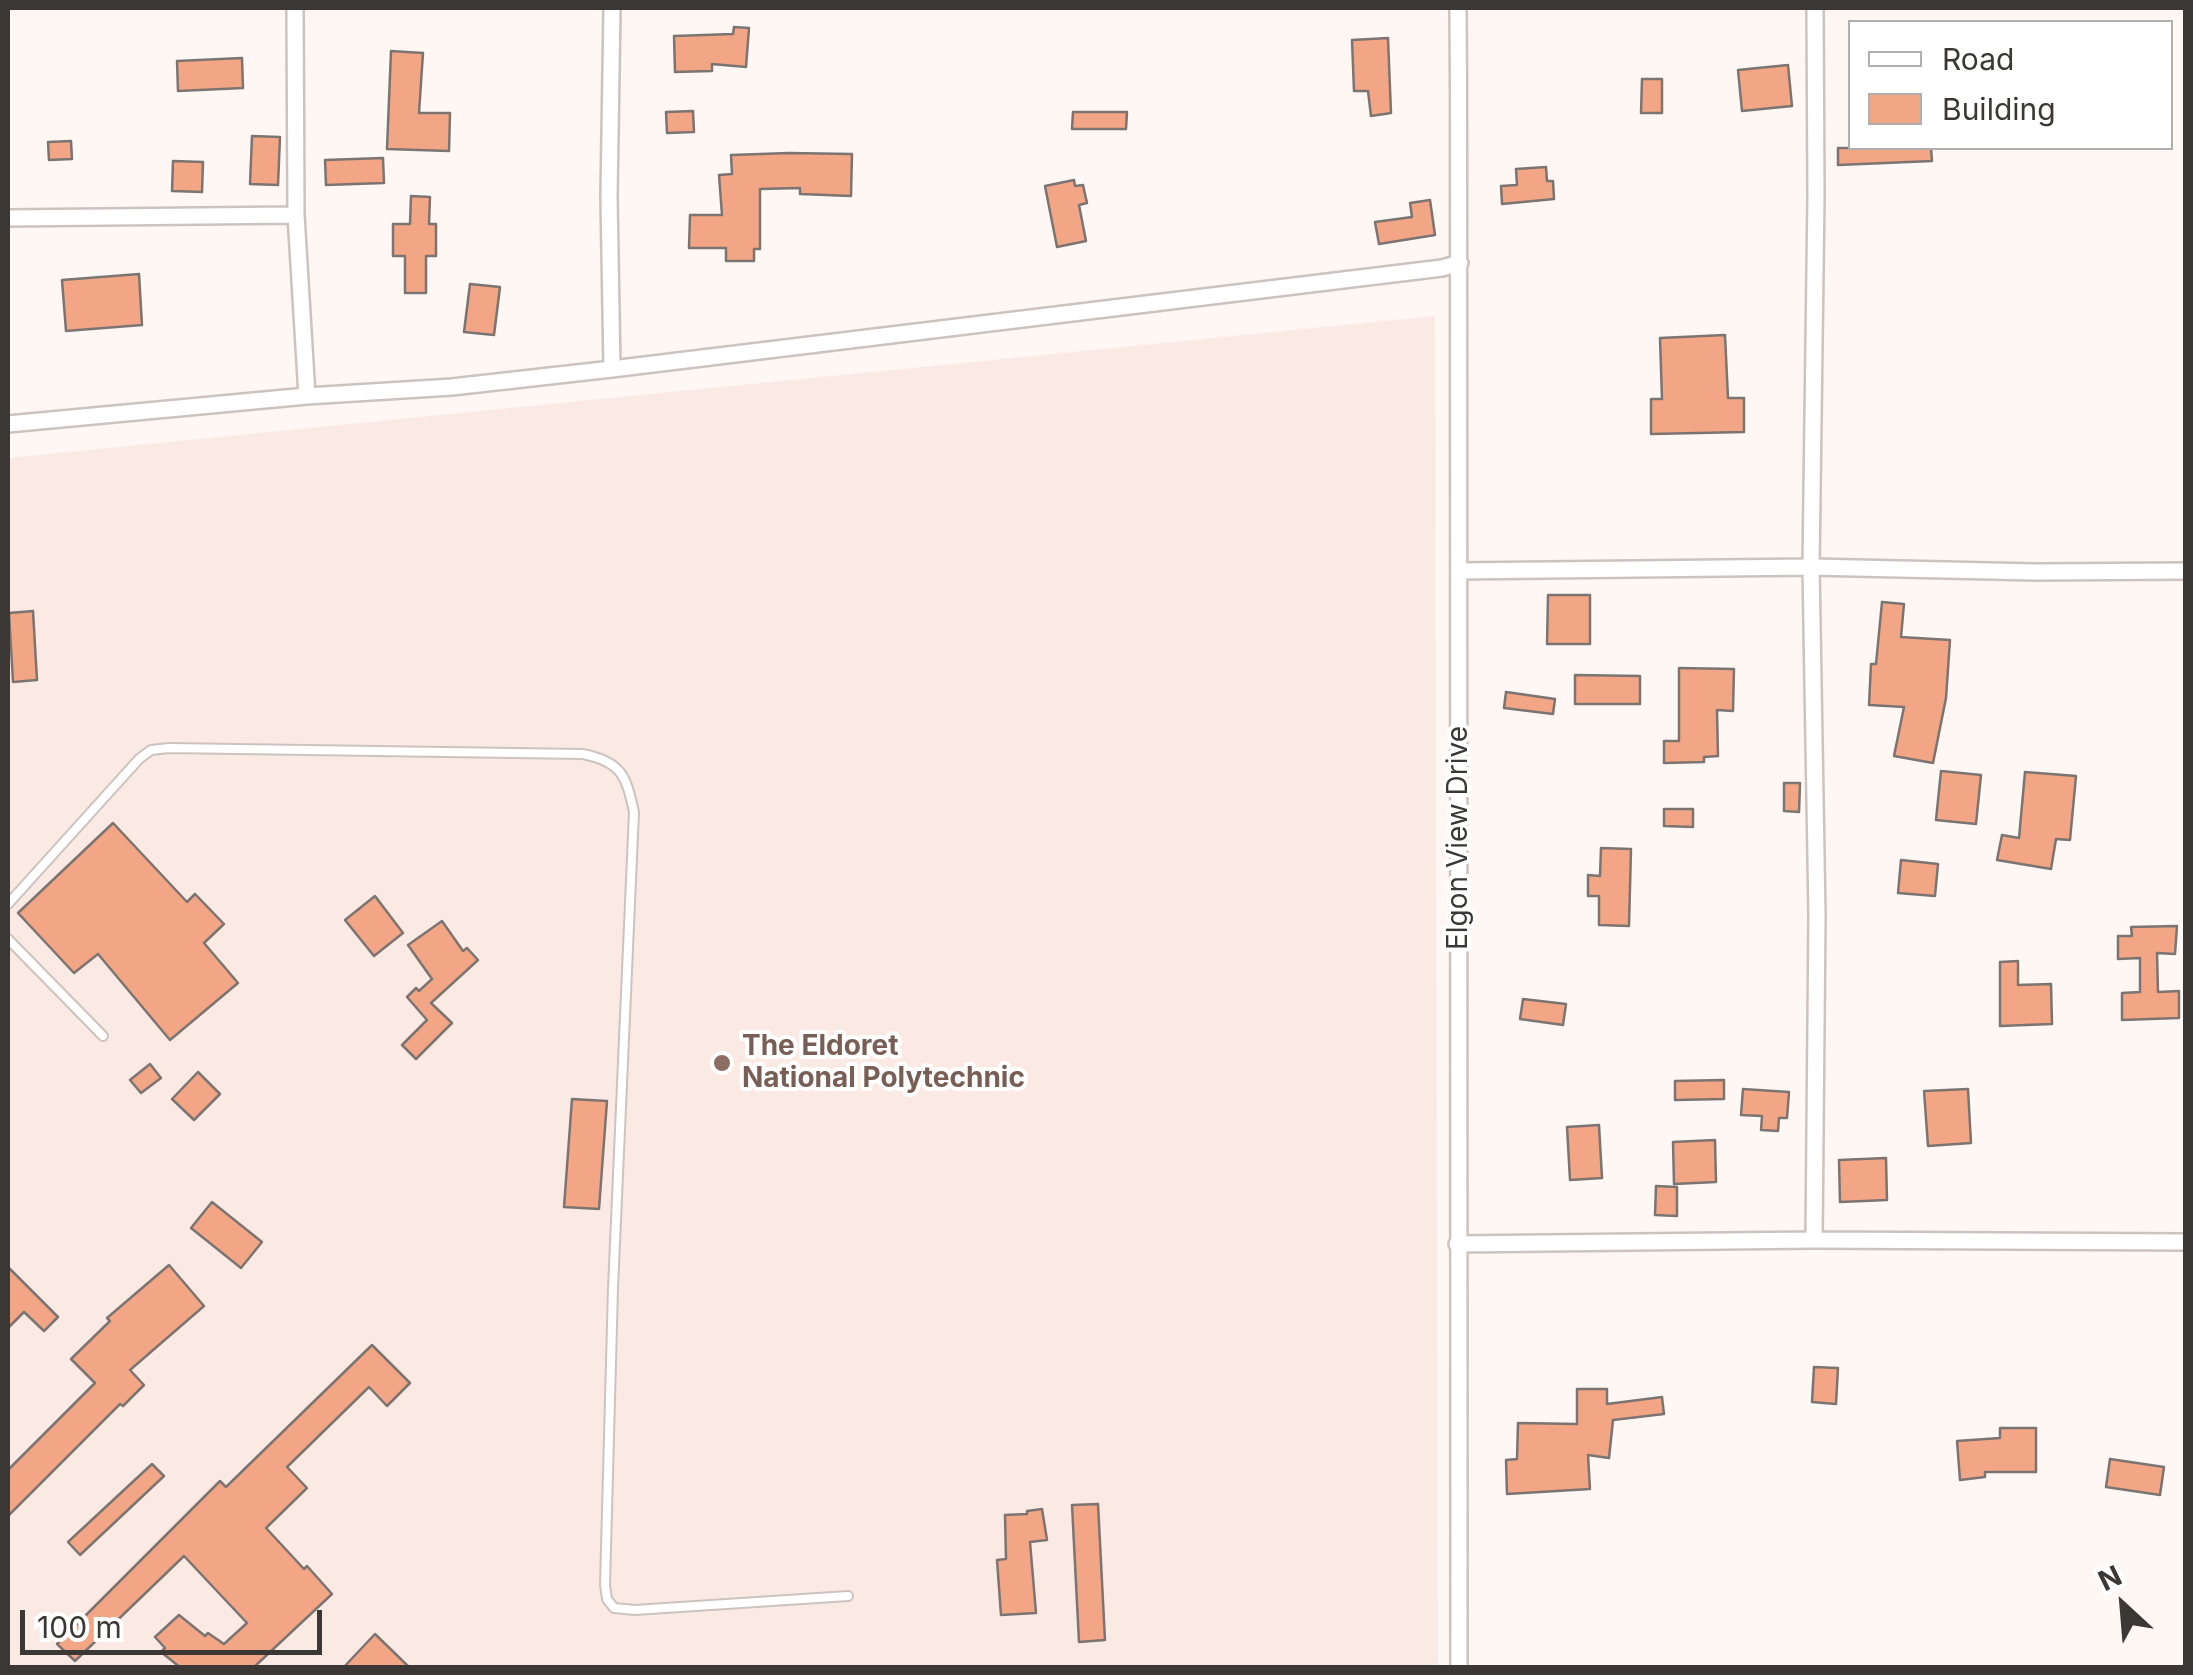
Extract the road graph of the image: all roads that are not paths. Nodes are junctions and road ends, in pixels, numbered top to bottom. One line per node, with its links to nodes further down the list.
1 (295, 8): 5 (street)
2 (612, 8): 8 (street)
3 (1458, 8): 7 (street, Elgon View Drive)
4 (1815, 8): 11 (street)
5 (296, 215): 6 (street); 9 (street)
6 (8, 218)
7 (1460, 263): 8 (street); 12 (street, Elgon View Drive)
8 (612, 370): 9 (street)
9 (307, 396): 10 (street)
10 (8, 424)
11 (1810, 567): 12 (street); 13 (street); 17 (street)
12 (1459, 571): 19 (street, Elgon View Drive)
13 (2186, 571)
14 (8, 904): 20 (lane)
15 (8, 939): 16 (lane)
16 (103, 1036)
17 (1814, 1240): 18 (street); 19 (street)
18 (2186, 1242)
19 (1457, 1244): 21 (street, Elgon View Drive)
20 (848, 1596)
21 (1459, 1668)

